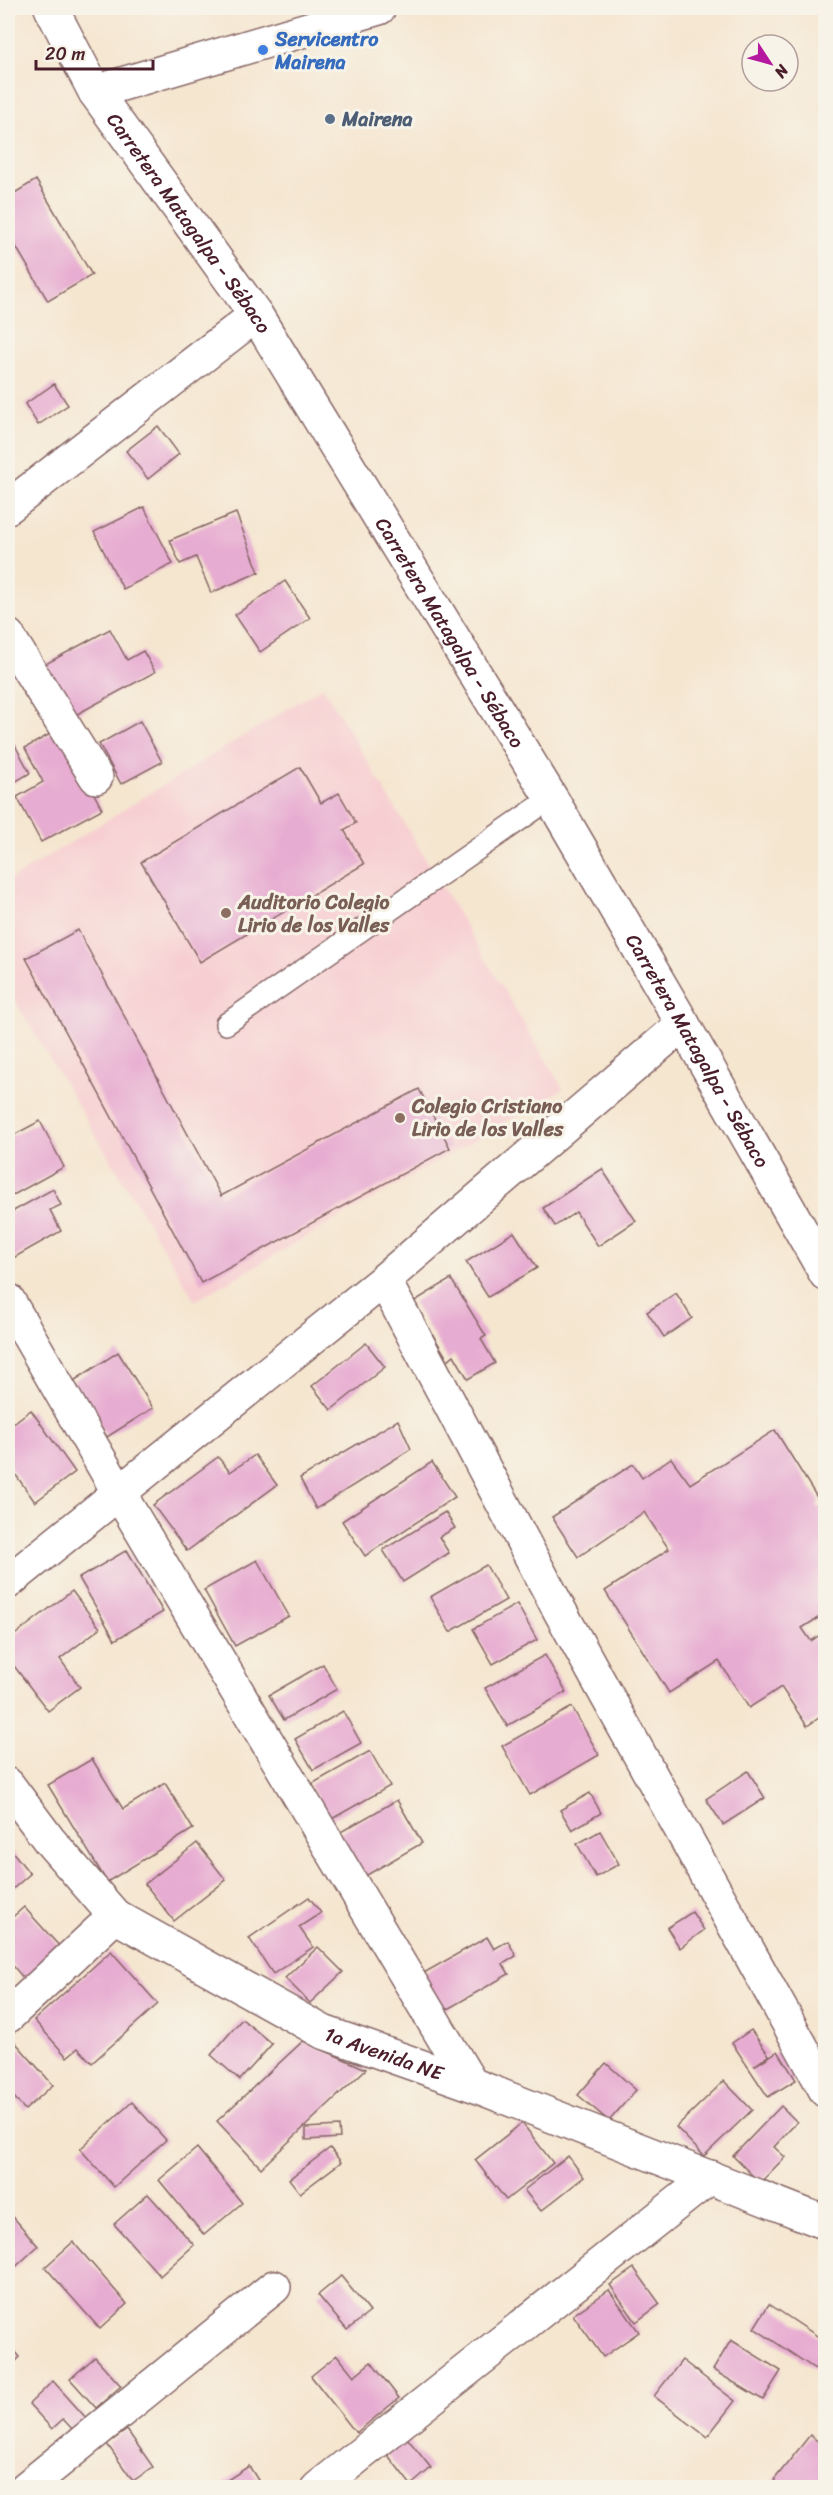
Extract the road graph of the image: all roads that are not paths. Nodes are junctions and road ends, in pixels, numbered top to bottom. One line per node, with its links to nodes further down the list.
1 (51, 8): 3 (street, Carretera Matagalpa - Sébaco)
2 (379, 8): 3 (street)
3 (95, 92): 4 (street, Carretera Matagalpa - Sébaco)
4 (256, 315): 5 (street); 8 (street, Carretera Matagalpa - Sébaco)
5 (8, 507)
6 (8, 636): 7 (street)
7 (96, 777)
8 (551, 798): 9 (street, Carretera Matagalpa - Sébaco); 10 (lane)
9 (683, 1023): 11 (street, Carretera Matagalpa - Sébaco); 12 (street)
10 (226, 1024)
11 (825, 1274)
12 (384, 1280): 14 (street); 20 (street)
13 (8, 1300): 14 (street)
14 (119, 1493): 15 (street); 19 (street)
15 (8, 1582)
16 (8, 1785): 17 (street, 1a Avenida NE)
17 (115, 1917): 18 (street); 19 (street, 1a Avenida NE)
18 (8, 2016)
19 (471, 2084): 21 (street, 1a Avenida NE)
20 (825, 2091)
21 (710, 2177): 22 (street, 1a Avenida NE); 25 (street)
22 (825, 2217)
23 (274, 2287): 24 (street)
24 (26, 2487)
25 (318, 2487)

